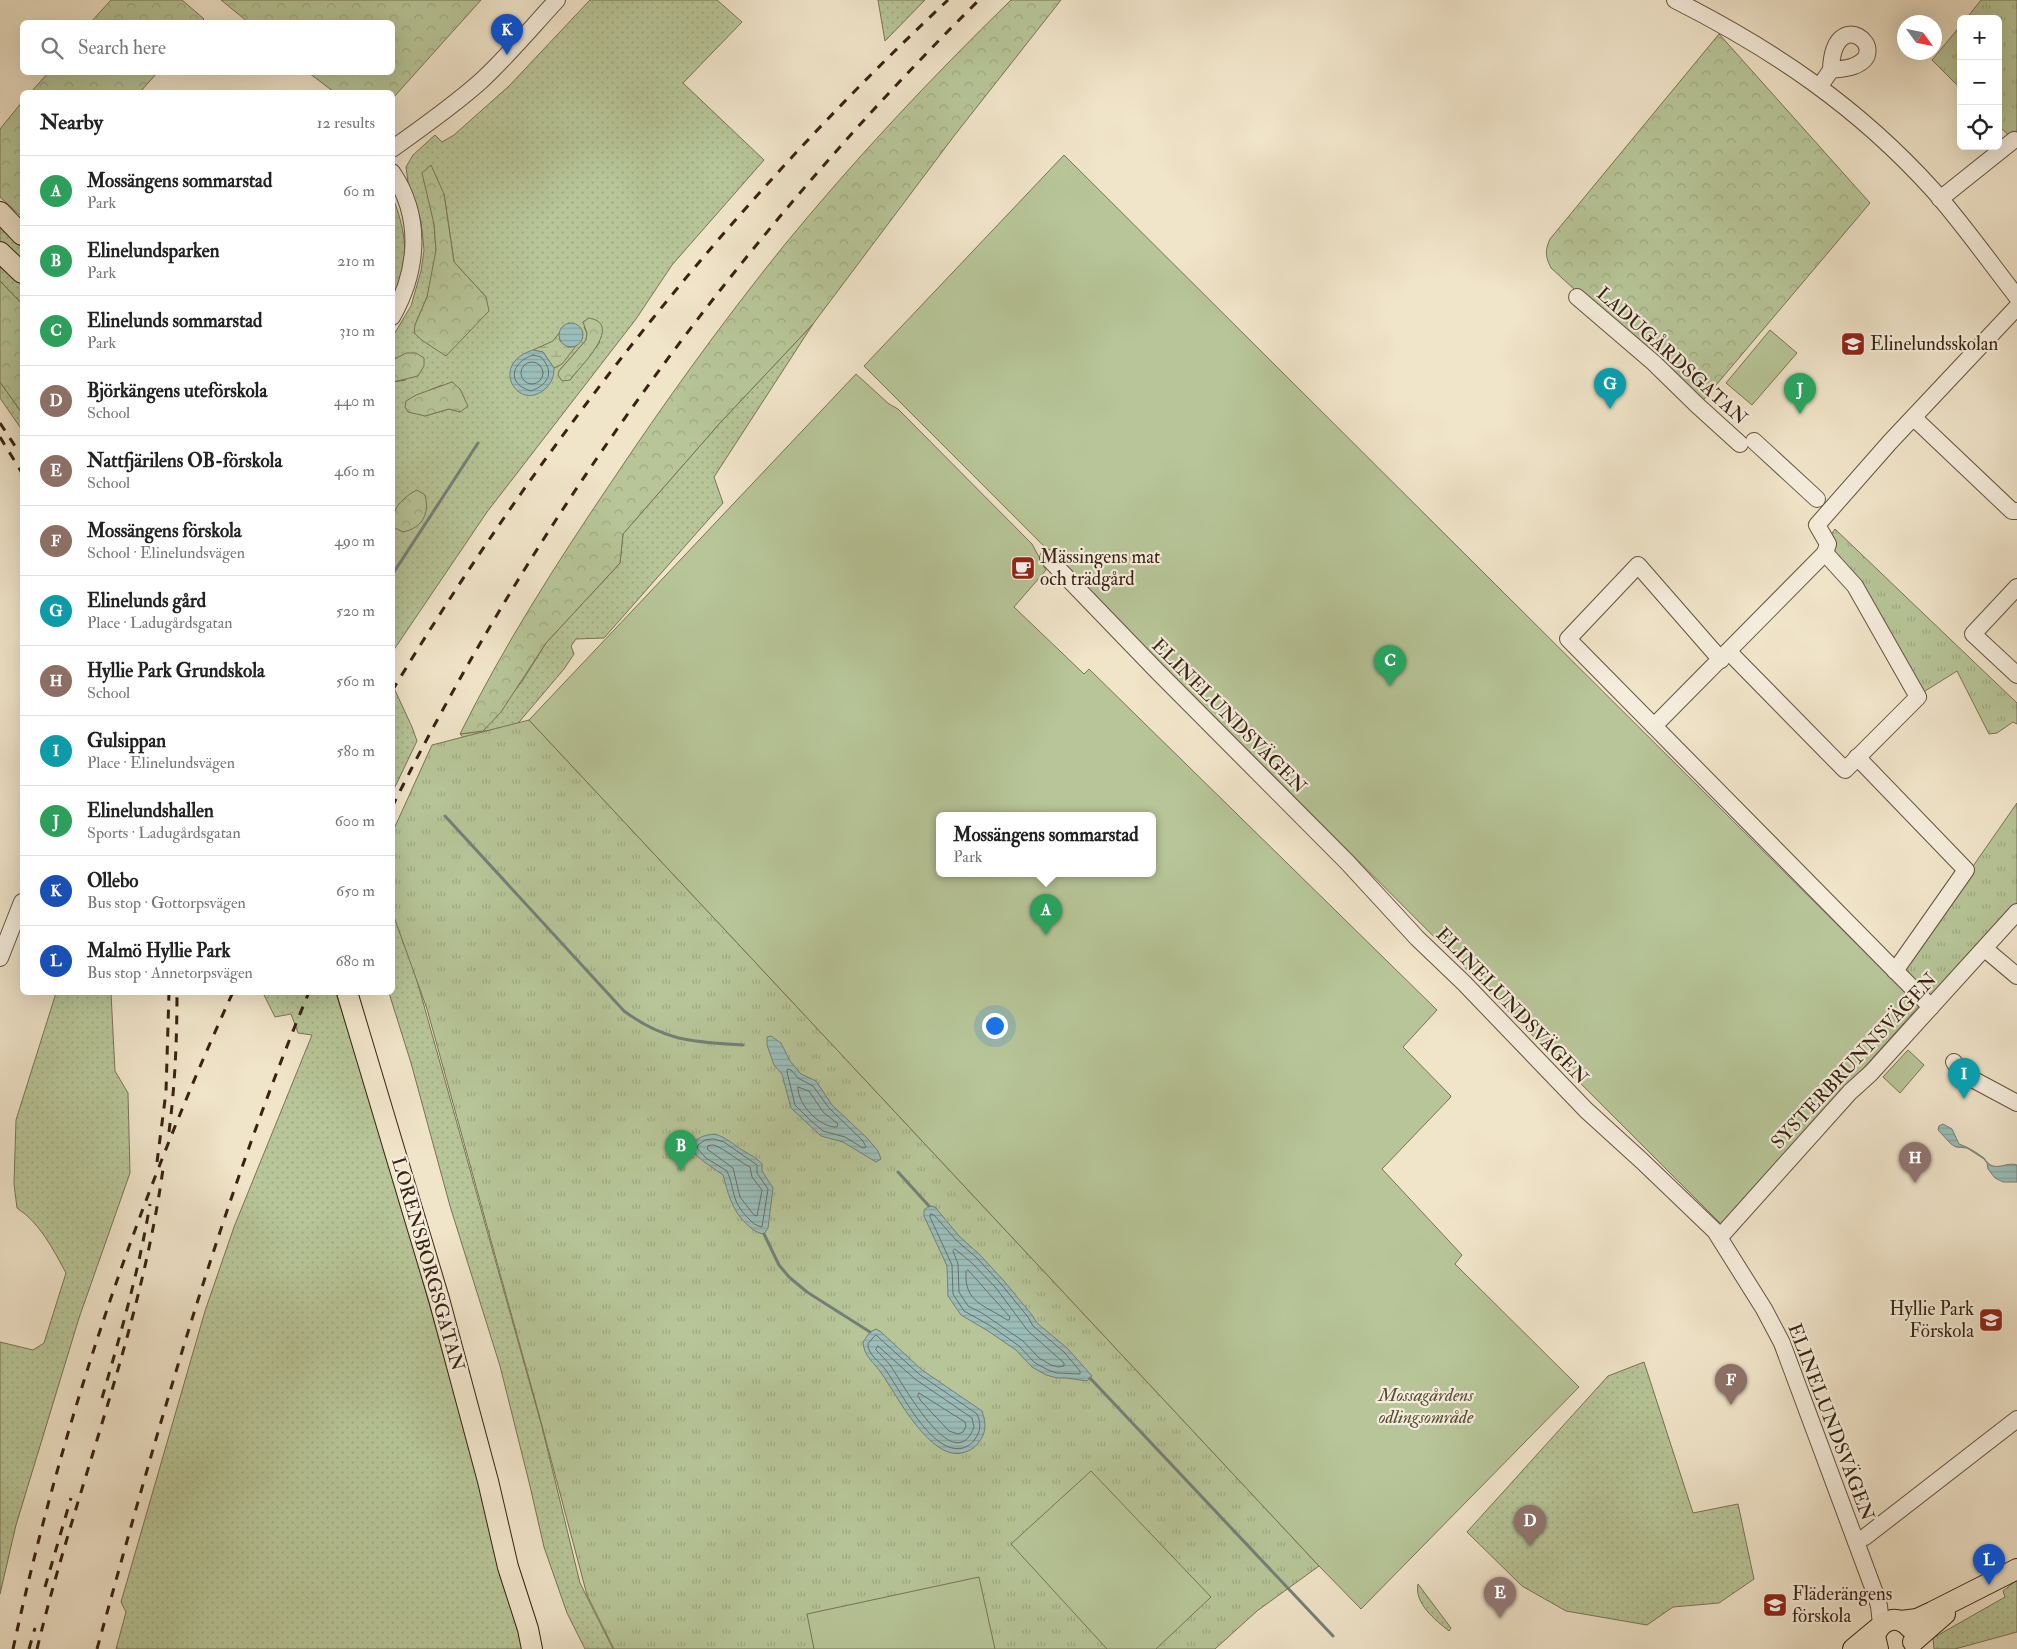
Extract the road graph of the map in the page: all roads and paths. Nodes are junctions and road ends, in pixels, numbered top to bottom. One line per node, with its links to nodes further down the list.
1 (556, 0): 6 (street)
2 (1675, 0): 4 (street)
3 (1831, 70): 4 (street)
4 (1820, 86): 8 (street)
5 (2014, 140): 8 (street)
6 (395, 146)
7 (395, 178): 16 (street)
8 (1940, 199): 14 (street)
9 (0, 212): 10 (main road)
10 (20, 233)
11 (0, 252): 12 (main road)
12 (20, 271)
13 (1577, 297): 18 (street, LADUGÅRDSGATAN)
14 (2017, 297)
15 (2017, 307): 17 (street)
16 (395, 311)
17 (1914, 418): 18 (street); 19 (street)
18 (1824, 505): 20 (street)
19 (2017, 510)
20 (1824, 553): 23 (street); 26 (street)
21 (1048, 558): 37 (street, ELINELUNDSVÄGEN)
22 (2017, 587): 24 (street)
23 (1725, 656): 25 (street); 25 (street); 26 (street)
24 (2017, 675)
25 (1654, 726): 31 (street)
26 (1857, 757): 31 (street)
27 (20, 907): 30 (street)
28 (2017, 912): 29 (street, SYSTERBRUNNSVÄGEN)
29 (1985, 949): 32 (street); 34 (street, SYSTERBRUNNSVÄGEN)
30 (0, 958)
31 (1895, 970): 34 (street)
32 (2017, 976)
33 (348, 995): 39 (main road, LORENSBORGSGATAN)
34 (1930, 1007): 37 (street, SYSTERBRUNNSVÄGEN)
35 (1954, 1062): 36 (street)
36 (2017, 1103)
37 (1720, 1237): 40 (street, ELINELUNDSVÄGEN)
38 (2017, 1419): 40 (street, ELINELUNDSVÄGEN)
39 (502, 1538): 45 (main road, LORENSBORGSGATAN); 46 (main road, LORENSBORGSGATAN)
40 (1856, 1541): 43 (street, ELINELUNDSVÄGEN)
41 (2017, 1569): 42 (main road)
42 (1978, 1591): 43 (main road); 44 (main road)
43 (1887, 1629): 44 (main road); 47 (main road)
44 (1911, 1647)
45 (532, 1649)
46 (547, 1649)
47 (1853, 1649)

